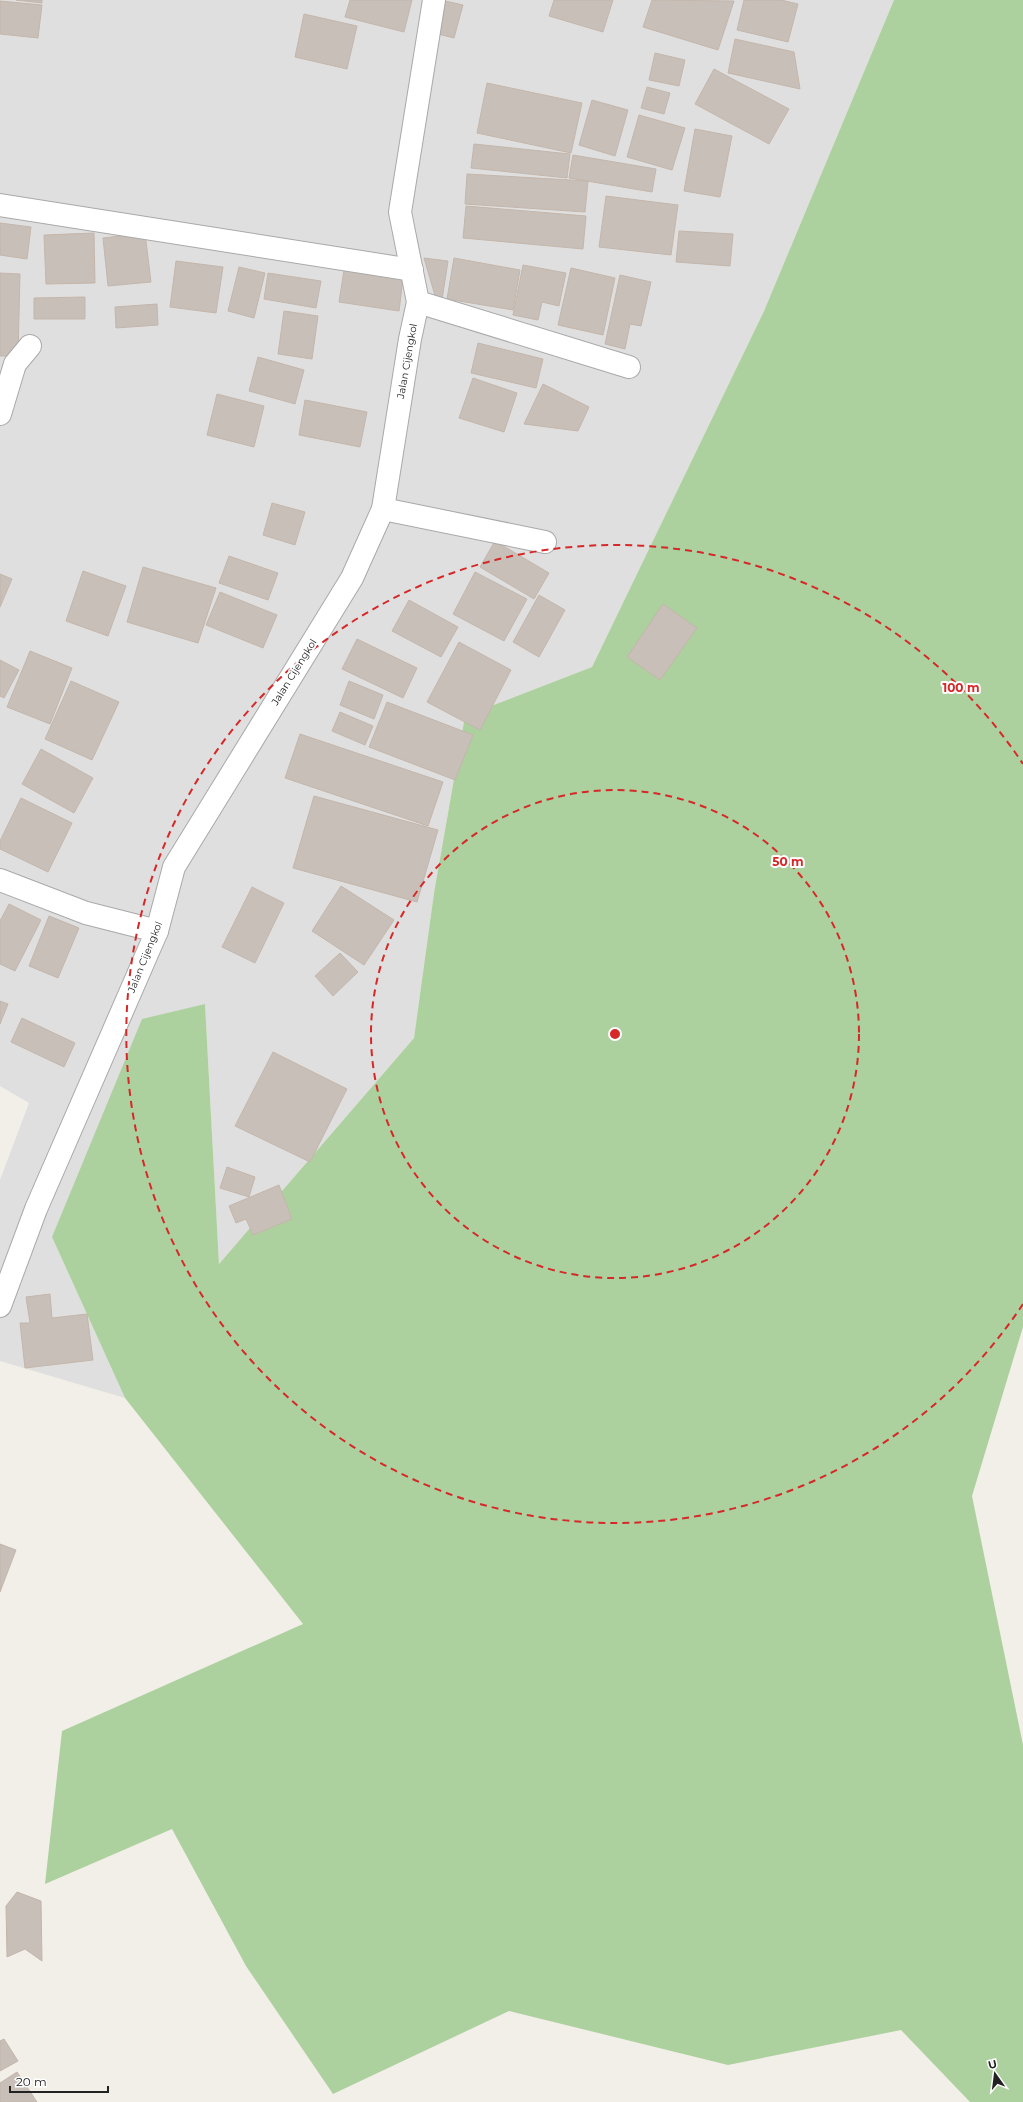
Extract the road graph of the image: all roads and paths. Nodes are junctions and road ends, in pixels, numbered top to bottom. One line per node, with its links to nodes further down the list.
1 (434, 0): 3 (street, Jalan Cijengkol)
2 (0, 205): 3 (street)
3 (412, 270): 4 (street, Jalan Cijengkol)
4 (418, 302): 6 (street); 8 (street, Jalan Cijengkol)
5 (30, 346): 7 (street)
6 (629, 367)
7 (0, 414)
8 (383, 509): 9 (street); 11 (street, Jalan Cijengkol)
9 (545, 542)
10 (0, 880): 11 (street)
11 (157, 932): 12 (street, Jalan Cijengkol)
12 (0, 1306)

